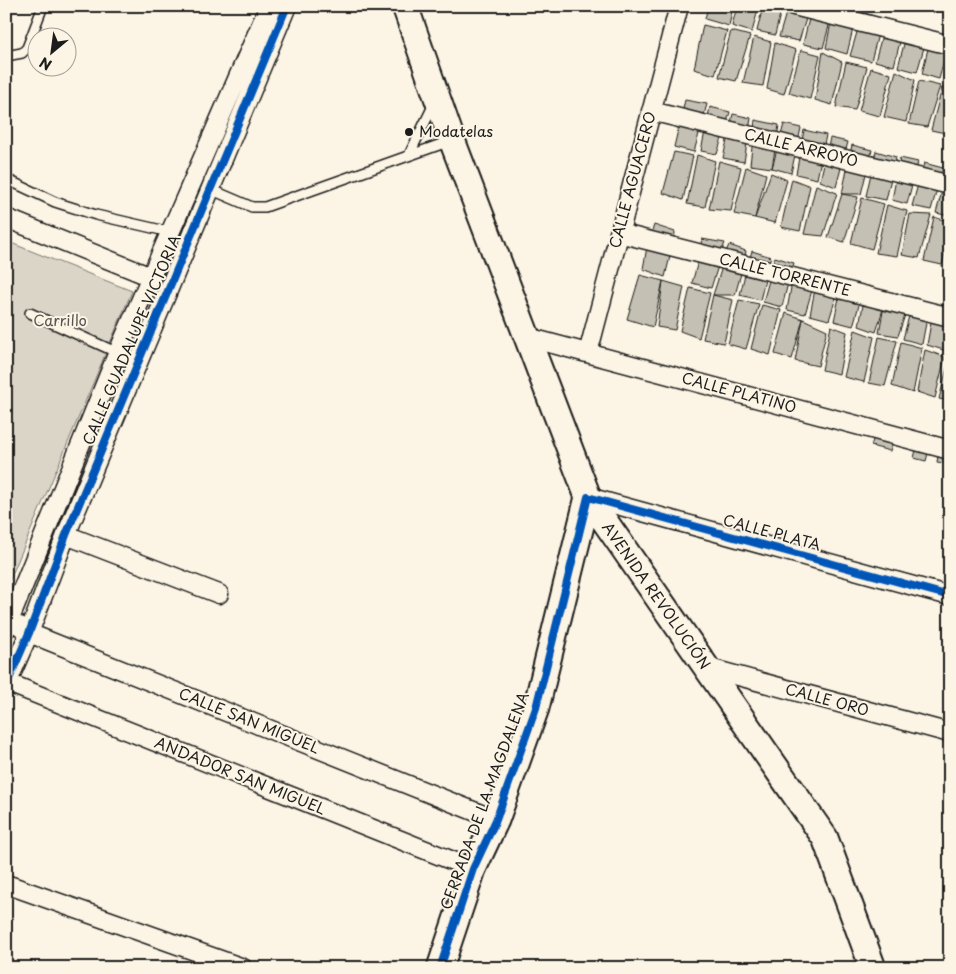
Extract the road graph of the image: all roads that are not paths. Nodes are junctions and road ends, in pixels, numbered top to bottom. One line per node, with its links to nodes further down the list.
1 (43, 6): 8 (lane)
2 (269, 6): 17 (street, CALLE GUADALUPE VICTORIA)
3 (286, 6): 15 (street, CALLE GUADALUPE VICTORIA)
4 (405, 6): 9 (main road, AVENIDA REVOLUCIÓN)
5 (679, 6): 10 (street, CALLE AGUACERO)
6 (794, 6): 7 (street)
7 (950, 45)
8 (6, 56)
9 (437, 97): 11 (main road, AVENIDA REVOLUCIÓN); 12 (lane)
10 (651, 112): 14 (street, CALLE ARROYO); 18 (street, CALLE AGUACERO)
11 (452, 140): 12 (lane); 22 (main road, AVENIDA REVOLUCIÓN)
12 (409, 155): 15 (lane)
13 (6, 179): 17 (lane)
14 (950, 185)
15 (210, 189): 25 (street, CALLE GUADALUPE VICTORIA)
16 (6, 218): 19 (street)
17 (170, 232): 19 (street, CALLE GUADALUPE VICTORIA)
18 (619, 233): 21 (street, CALLE TORRENTE); 24 (street, CALLE AGUACERO)
19 (150, 278): 23 (street, CALLE GUADALUPE VICTORIA)
20 (30, 313): 23 (lane)
21 (950, 317)
22 (527, 337): 24 (street, CALLE PLATINO); 27 (main road, AVENIDA REVOLUCIÓN)
23 (118, 352): 25 (lane); 31 (street, CALLE GUADALUPE VICTORIA)
24 (588, 353): 26 (street, CALLE PLATINO)
25 (138, 362): 28 (street, CALLE GUADALUPE VICTORIA)
26 (950, 450)
27 (588, 497): 30 (street, CALLE PLATA); 33 (main road, AVENIDA REVOLUCIÓN); 36 (main road, CERRADA DE LA MAGDALENA)
28 (66, 535): 29 (street); 32 (street, CALLE GUADALUPE VICTORIA)
29 (219, 594)
30 (950, 596)
31 (8, 621): 32 (street, CALLE SAN MIGUEL)
32 (29, 634): 34 (street, CALLE GUADALUPE VICTORIA); 36 (street, CALLE SAN MIGUEL)
33 (705, 667): 35 (street, CALLE ORO); 41 (main road, AVENIDA REVOLUCIÓN)
34 (7, 683): 37 (street, ANDADOR SAN MIGUEL)
35 (950, 733)
36 (496, 820): 37 (main road, CERRADA DE LA MAGDALENA)
37 (473, 870): 40 (main road, CERRADA DE LA MAGDALENA)
38 (6, 884): 39 (street)
39 (242, 968)
40 (440, 968)
41 (873, 968)

